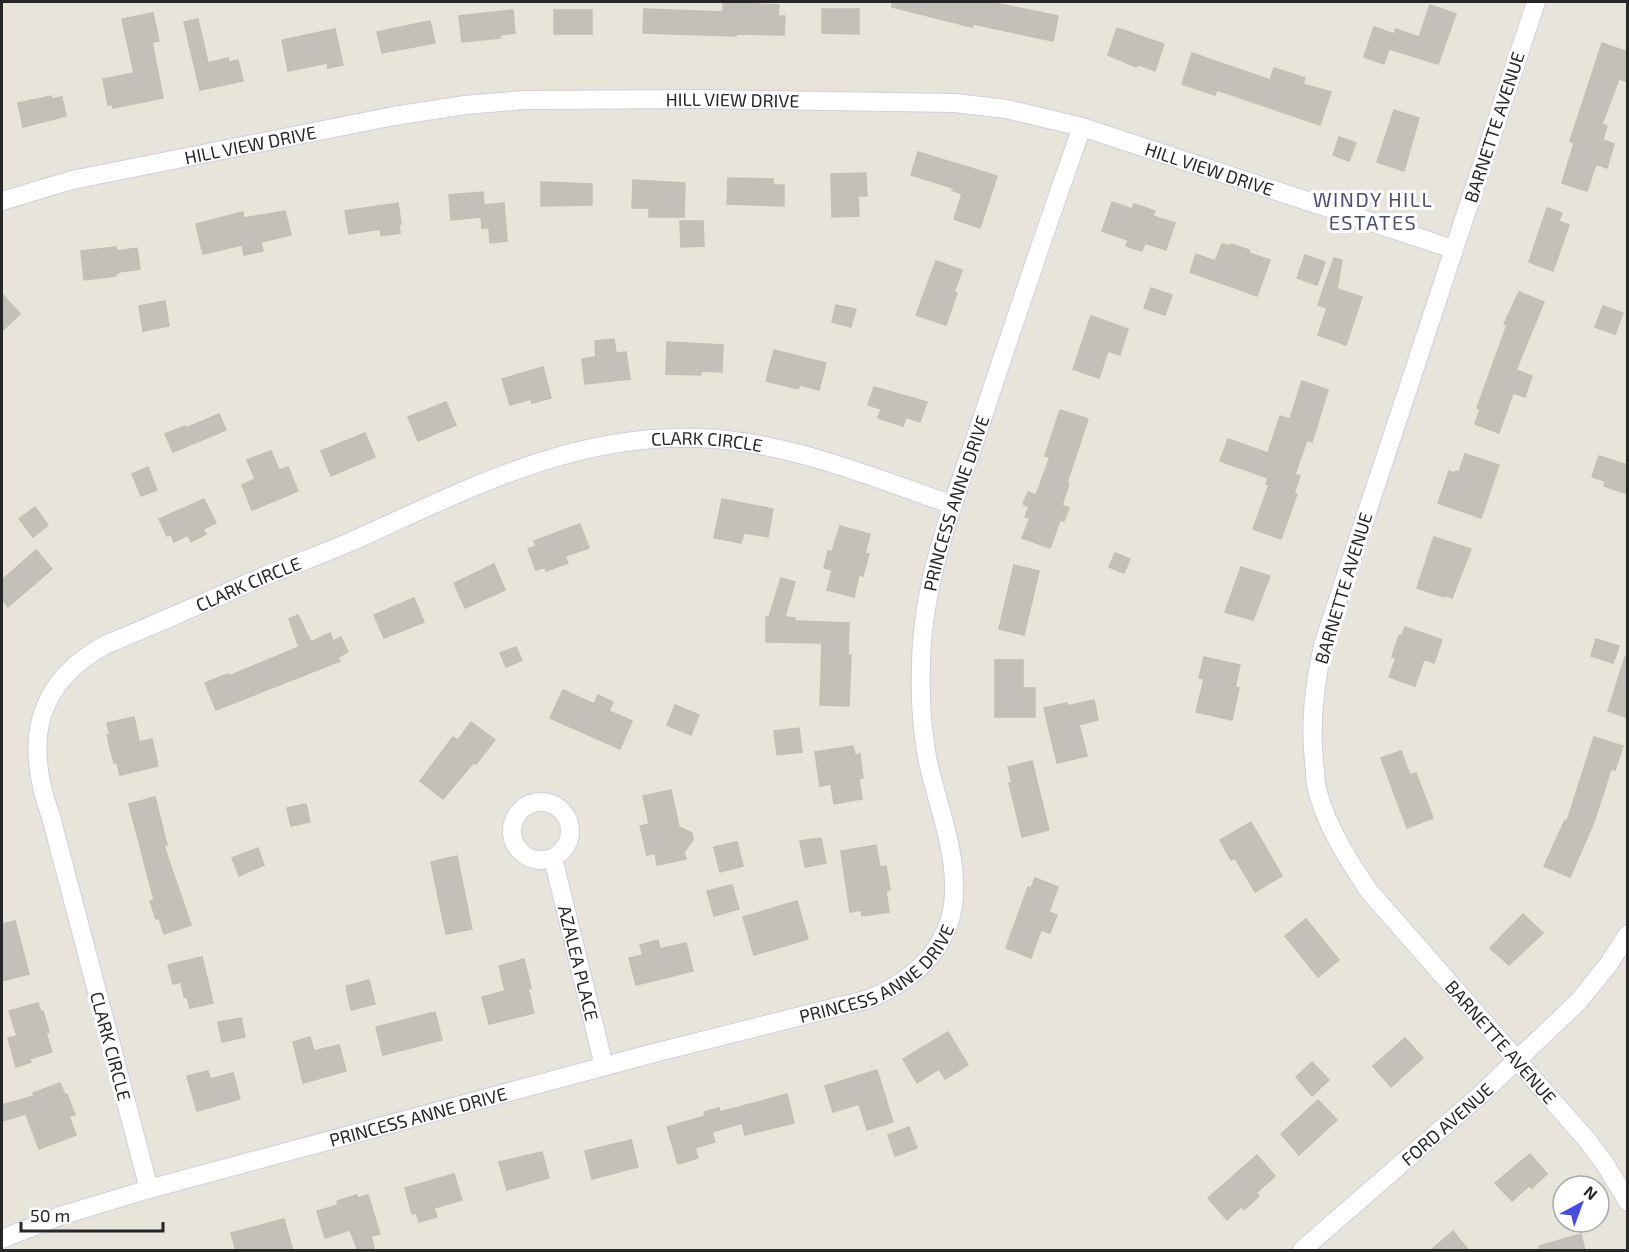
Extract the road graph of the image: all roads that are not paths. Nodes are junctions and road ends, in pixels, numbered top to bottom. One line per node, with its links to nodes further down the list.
1 (1536, 2): 4 (street, BARNETTE AVENUE)
2 (1082, 127): 3 (street, HILL VIEW DRIVE); 4 (street, HILL VIEW DRIVE); 5 (street, PRINCESS ANNE DRIVE)
3 (2, 201)
4 (1454, 249): 8 (street, BARNETTE AVENUE)
5 (953, 505): 9 (street, PRINCESS ANNE DRIVE); 10 (street, CLARK CIRCLE)
6 (553, 858): 9 (street, AZALEA PLACE)
7 (1628, 934): 8 (street, FORD AVENUE)
8 (1517, 1060): 11 (street, BARNETTE AVENUE); 13 (street, FORD AVENUE)
9 (604, 1066): 10 (street, PRINCESS ANNE DRIVE)
10 (149, 1189): 12 (street, PRINCESS ANNE DRIVE)
11 (1628, 1202)
12 (2, 1239)
13 (1302, 1251)

